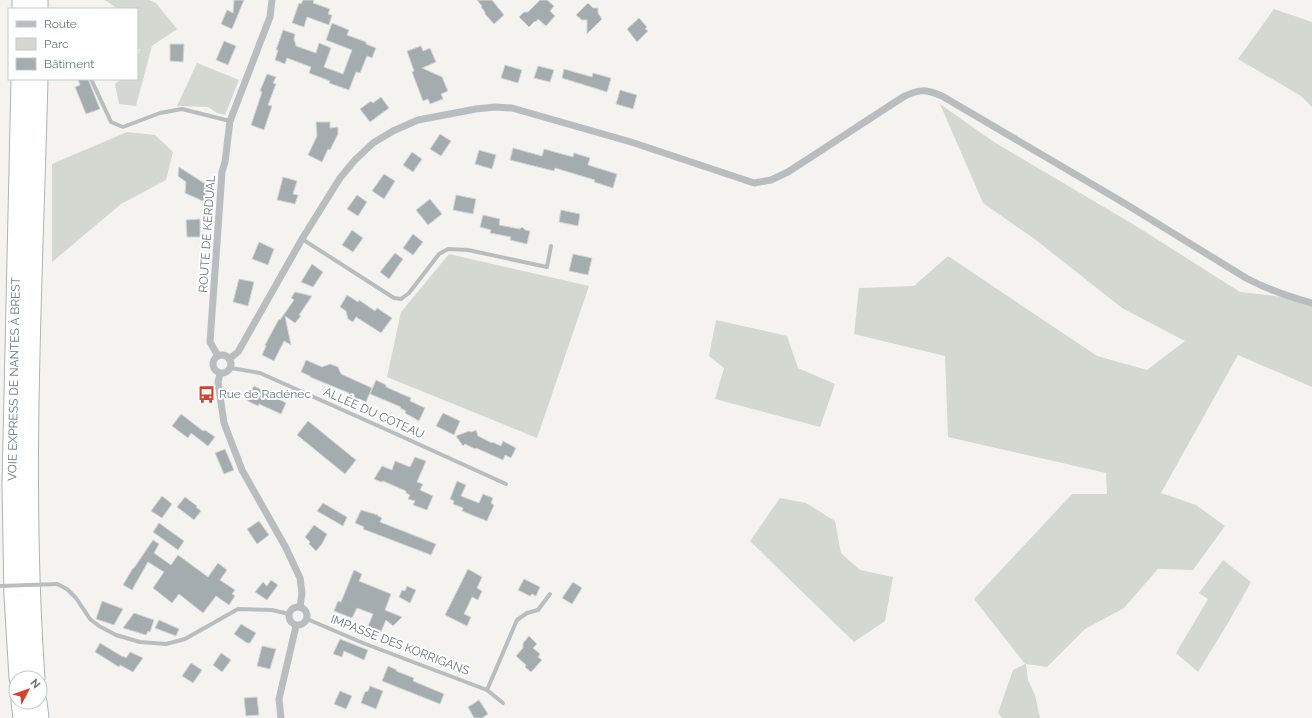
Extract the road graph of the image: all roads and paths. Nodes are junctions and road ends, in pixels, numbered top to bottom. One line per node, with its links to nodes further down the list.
1 (272, 0): 5 (street, ROUTE DE KERDUAL)
2 (21, 80): 20 (highway, VOIE EXPRESS DE NANTES À BREST)
3 (38, 80): 21 (highway, VOIE EXPRESS DE NANTES À BREST)
4 (91, 80): 5 (street)
5 (230, 121): 9 (street, ROUTE DE KERDUAL)
6 (302, 239): 7 (street); 8 (street); 10 (street)
7 (551, 246)
8 (1312, 303)
9 (218, 356): 10 (street); 12 (street)
10 (229, 359): 11 (street)
11 (231, 368): 12 (street); 13 (street, ALLÉE DU COTEAU)
12 (220, 374): 16 (street)
13 (506, 484)
14 (0, 586): 17 (street, bridge)
15 (550, 594): 22 (street)
16 (300, 607): 17 (street); 18 (street)
17 (289, 614): 19 (street)
18 (307, 619): 19 (street); 22 (street, IMPASSE DES KORRIGANS)
19 (296, 626): 24 (street)
20 (19, 670)
21 (35, 670)
22 (487, 690): 23 (street, IMPASSE DES KORRIGANS)
23 (503, 703)
24 (281, 718)

